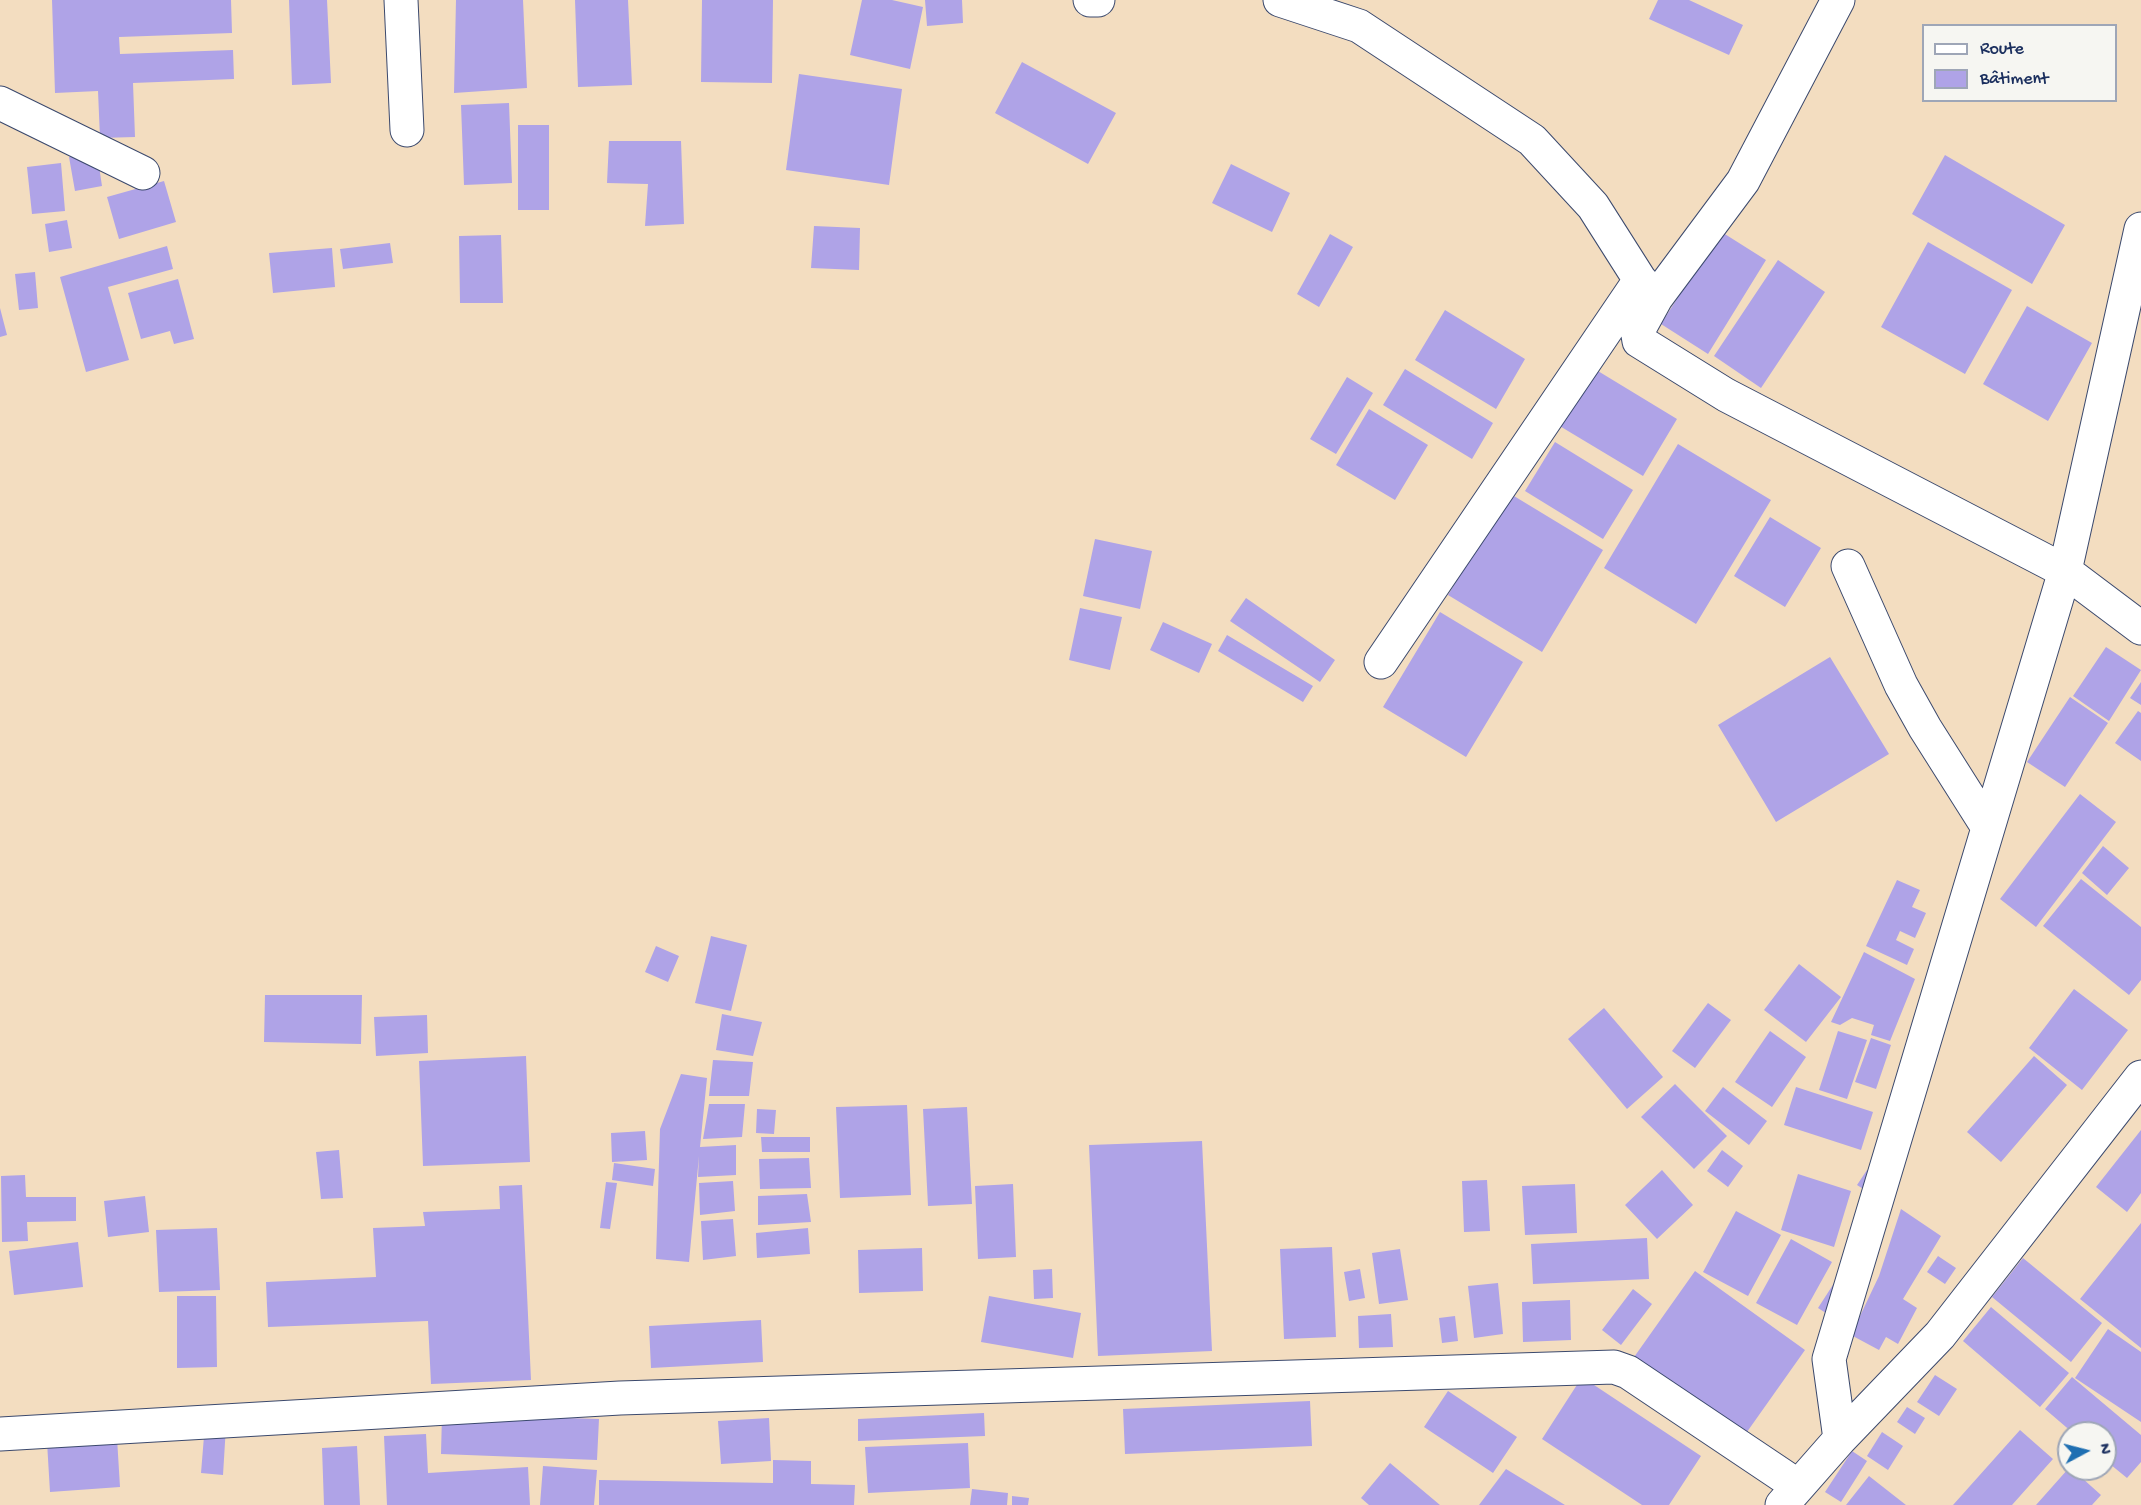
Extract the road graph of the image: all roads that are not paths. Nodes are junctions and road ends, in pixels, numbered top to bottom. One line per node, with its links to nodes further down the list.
1 (401, 0): 7 (street)
2 (1090, 0): 3 (street)
3 (1098, 0)
4 (1280, 0): 10 (street)
5 (1838, 0): 10 (street)
6 (0, 103): 8 (street)
7 (407, 130)
8 (143, 173)
9 (2141, 229): 12 (street)
10 (1648, 289): 12 (street); 14 (street)
11 (1848, 566): 15 (street)
12 (2065, 571): 13 (street); 15 (street)
13 (2141, 627)
14 (1381, 662)
15 (1987, 826): 18 (street)
16 (2141, 1077): 18 (street)
17 (0, 1434): 19 (street)
18 (1840, 1439): 19 (street)
19 (1790, 1496)

